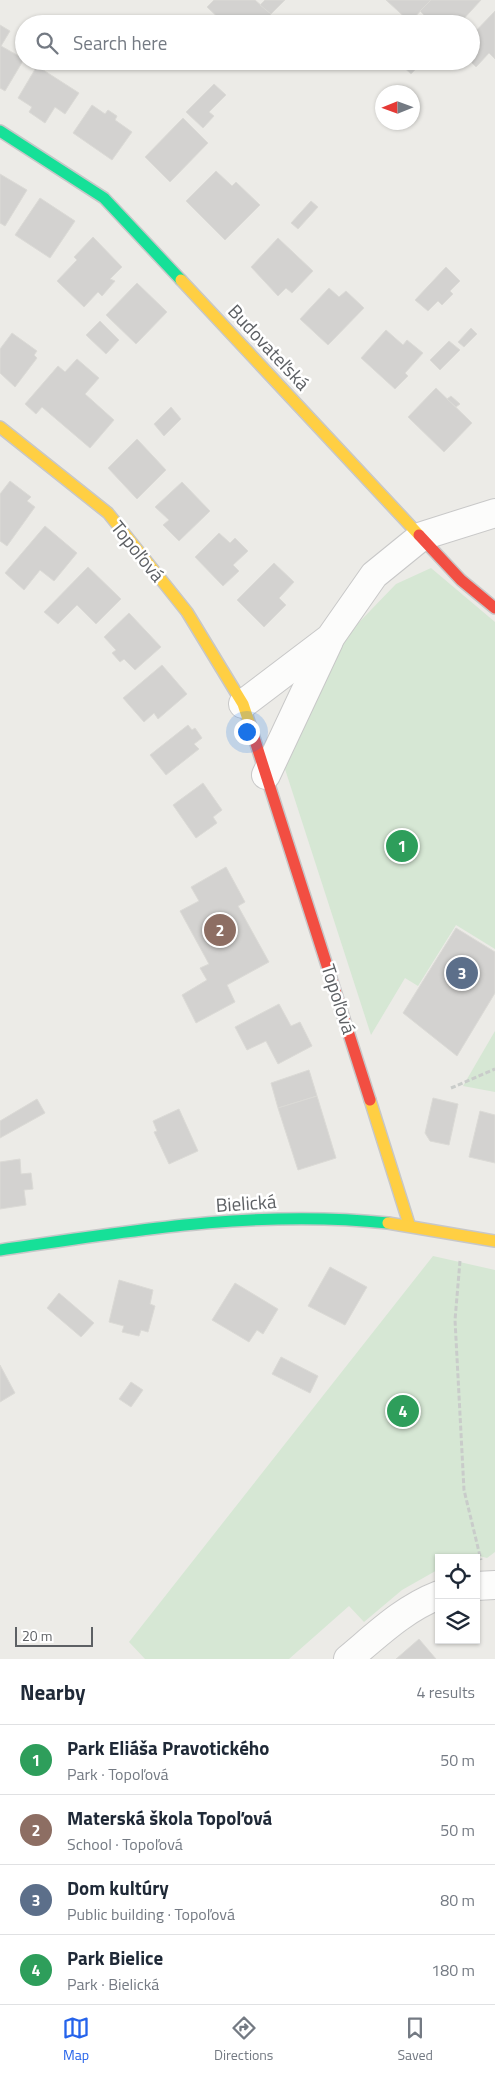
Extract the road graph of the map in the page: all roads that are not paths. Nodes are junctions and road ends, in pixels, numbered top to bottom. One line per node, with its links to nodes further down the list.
1 (0, 131): 4 (street, Budovateľská)
2 (0, 427): 7 (street, Topoľová)
3 (495, 513): 4 (street)
4 (422, 536): 5 (street, Budovateľská); 6 (street)
5 (495, 608)
6 (330, 638): 7 (street); 8 (street)
7 (243, 704): 8 (street, Topoľová)
8 (266, 775): 9 (street, Topoľová)
9 (409, 1224): 10 (street, Bielická); 11 (street, Bielická)
10 (495, 1241)
11 (0, 1250)
12 (435, 1597): 13 (street)
13 (348, 1659)

